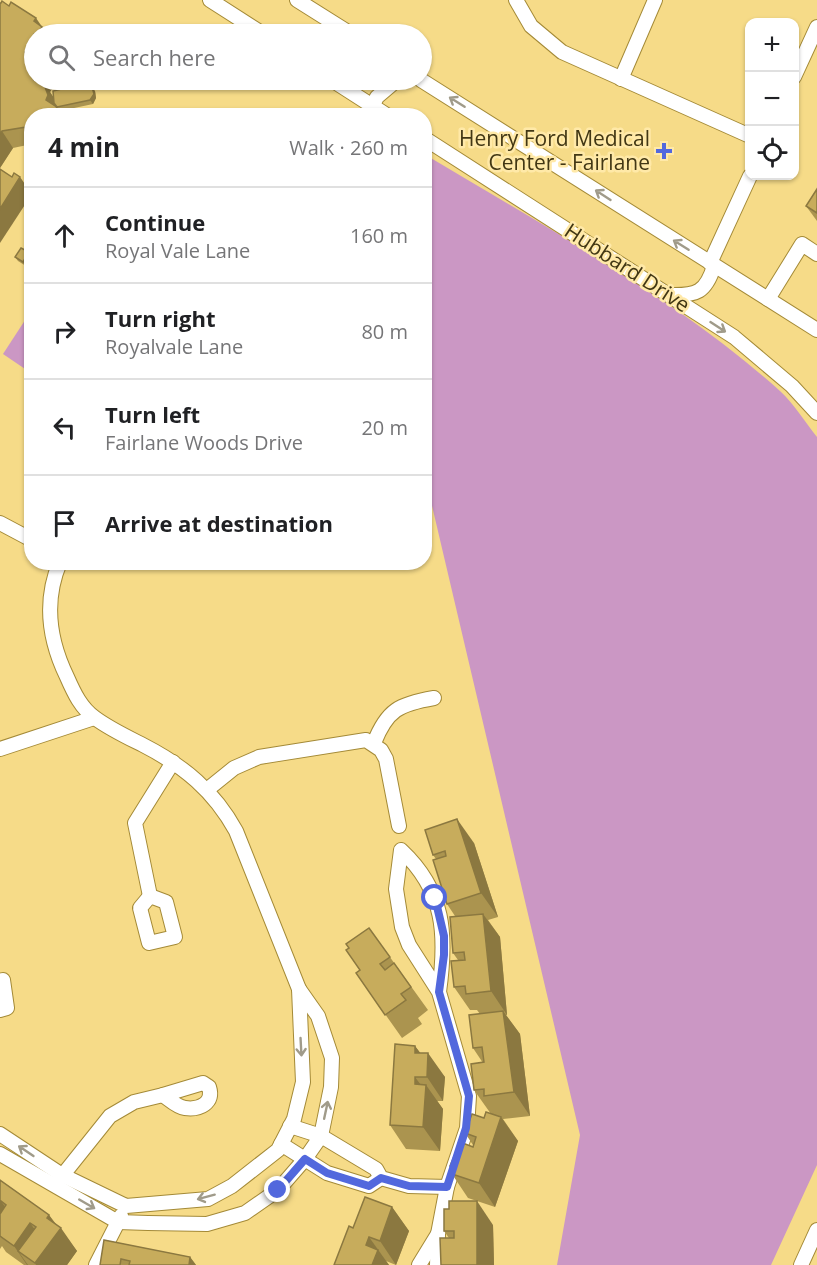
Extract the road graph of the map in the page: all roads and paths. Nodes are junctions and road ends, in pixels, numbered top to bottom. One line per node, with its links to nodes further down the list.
1 (210, 0): 5 (street)
2 (297, 0): 6 (street)
3 (516, 0): 9 (street)
4 (655, 0): 9 (street)
5 (247, 24)
6 (335, 24)
7 (817, 27): 8 (street)
8 (797, 72)
9 (621, 78): 15 (street)
10 (432, 86): 19 (street, one-way to 10)
11 (345, 90): 13 (street)
12 (384, 90): 14 (street)
13 (368, 108)
14 (371, 108)
15 (745, 134)
16 (432, 143): 20 (street, Hubbard Drive)
17 (748, 180): 19 (street)
18 (817, 254): 21 (street)
19 (712, 265): 20 (street); 21 (street)
20 (669, 295): 23 (street, Hubbard Drive, one-way to 23)
21 (768, 299): 22 (street)
22 (817, 330)
23 (817, 413)
24 (0, 523): 25 (street)
25 (24, 536)
26 (58, 570): 28 (street)
27 (434, 698): 29 (street)
28 (94, 718): 30 (street); 31 (street)
29 (374, 743): 32 (street); 33 (street)
30 (0, 749)
31 (173, 762): 32 (street); 34 (street)
32 (208, 789): 36 (street)
33 (399, 826)
34 (150, 896)
35 (0, 981): 38 (street)
36 (299, 989): 40 (street, one-way to 40); 42 (street, one-way to 36)
37 (439, 992): 37 (street); 48 (street)
38 (0, 1010)
39 (163, 1095): 47 (street)
40 (290, 1126): 42 (street); 43 (street)
41 (0, 1134): 47 (street, one-way to 41)
42 (321, 1136): 45 (street); 46 (street)
43 (281, 1144): 45 (street); 49 (street, one-way to 49)
44 (0, 1154): 47 (street)
45 (305, 1159): 46 (street); 50 (street)
46 (381, 1178): 48 (street)
47 (58, 1180): 49 (street); 50 (street, one-way to 50)
48 (447, 1187): 52 (street)
49 (126, 1206): 50 (street)
50 (118, 1222): 53 (street)
51 (817, 1230): 56 (street)
52 (438, 1234): 54 (street); 55 (street)
53 (96, 1265)
54 (419, 1265)
55 (437, 1265)
56 (801, 1265)

